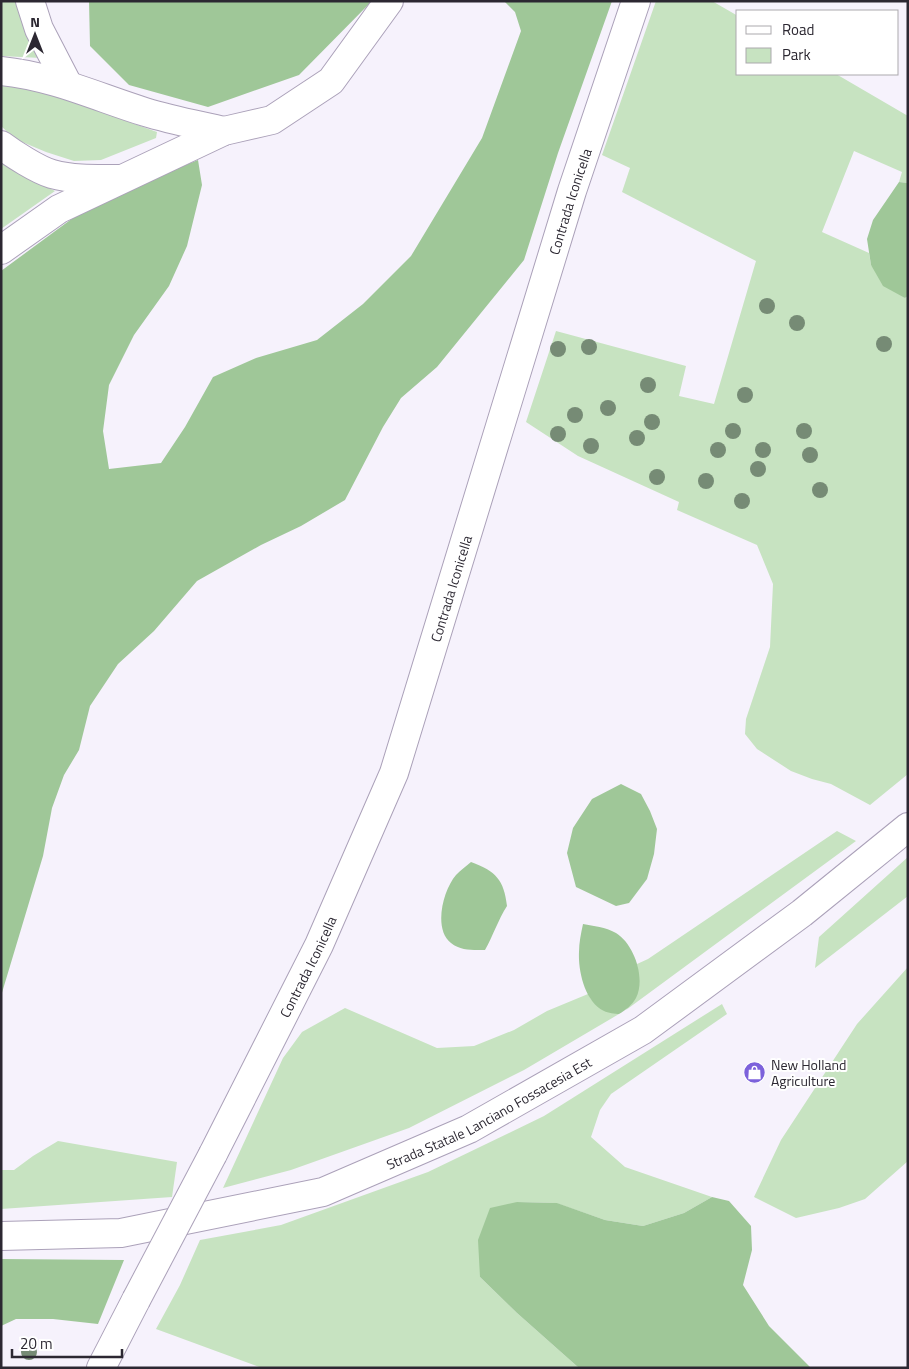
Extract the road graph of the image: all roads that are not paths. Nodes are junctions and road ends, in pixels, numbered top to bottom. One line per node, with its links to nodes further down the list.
1 (30, 1): 5 (street)
2 (389, 1): 6 (street)
3 (636, 1): 12 (street, Contrada Iconicella, bridge)
4 (1, 71): 5 (street)
5 (68, 85): 6 (street)
6 (224, 131): 8 (street)
7 (1, 145): 8 (street)
8 (124, 179): 9 (street)
9 (1, 250)
10 (908, 827): 11 (street, Strada Statale Lanciano Fossacesia Est)
11 (1, 1236)
12 (101, 1368)

